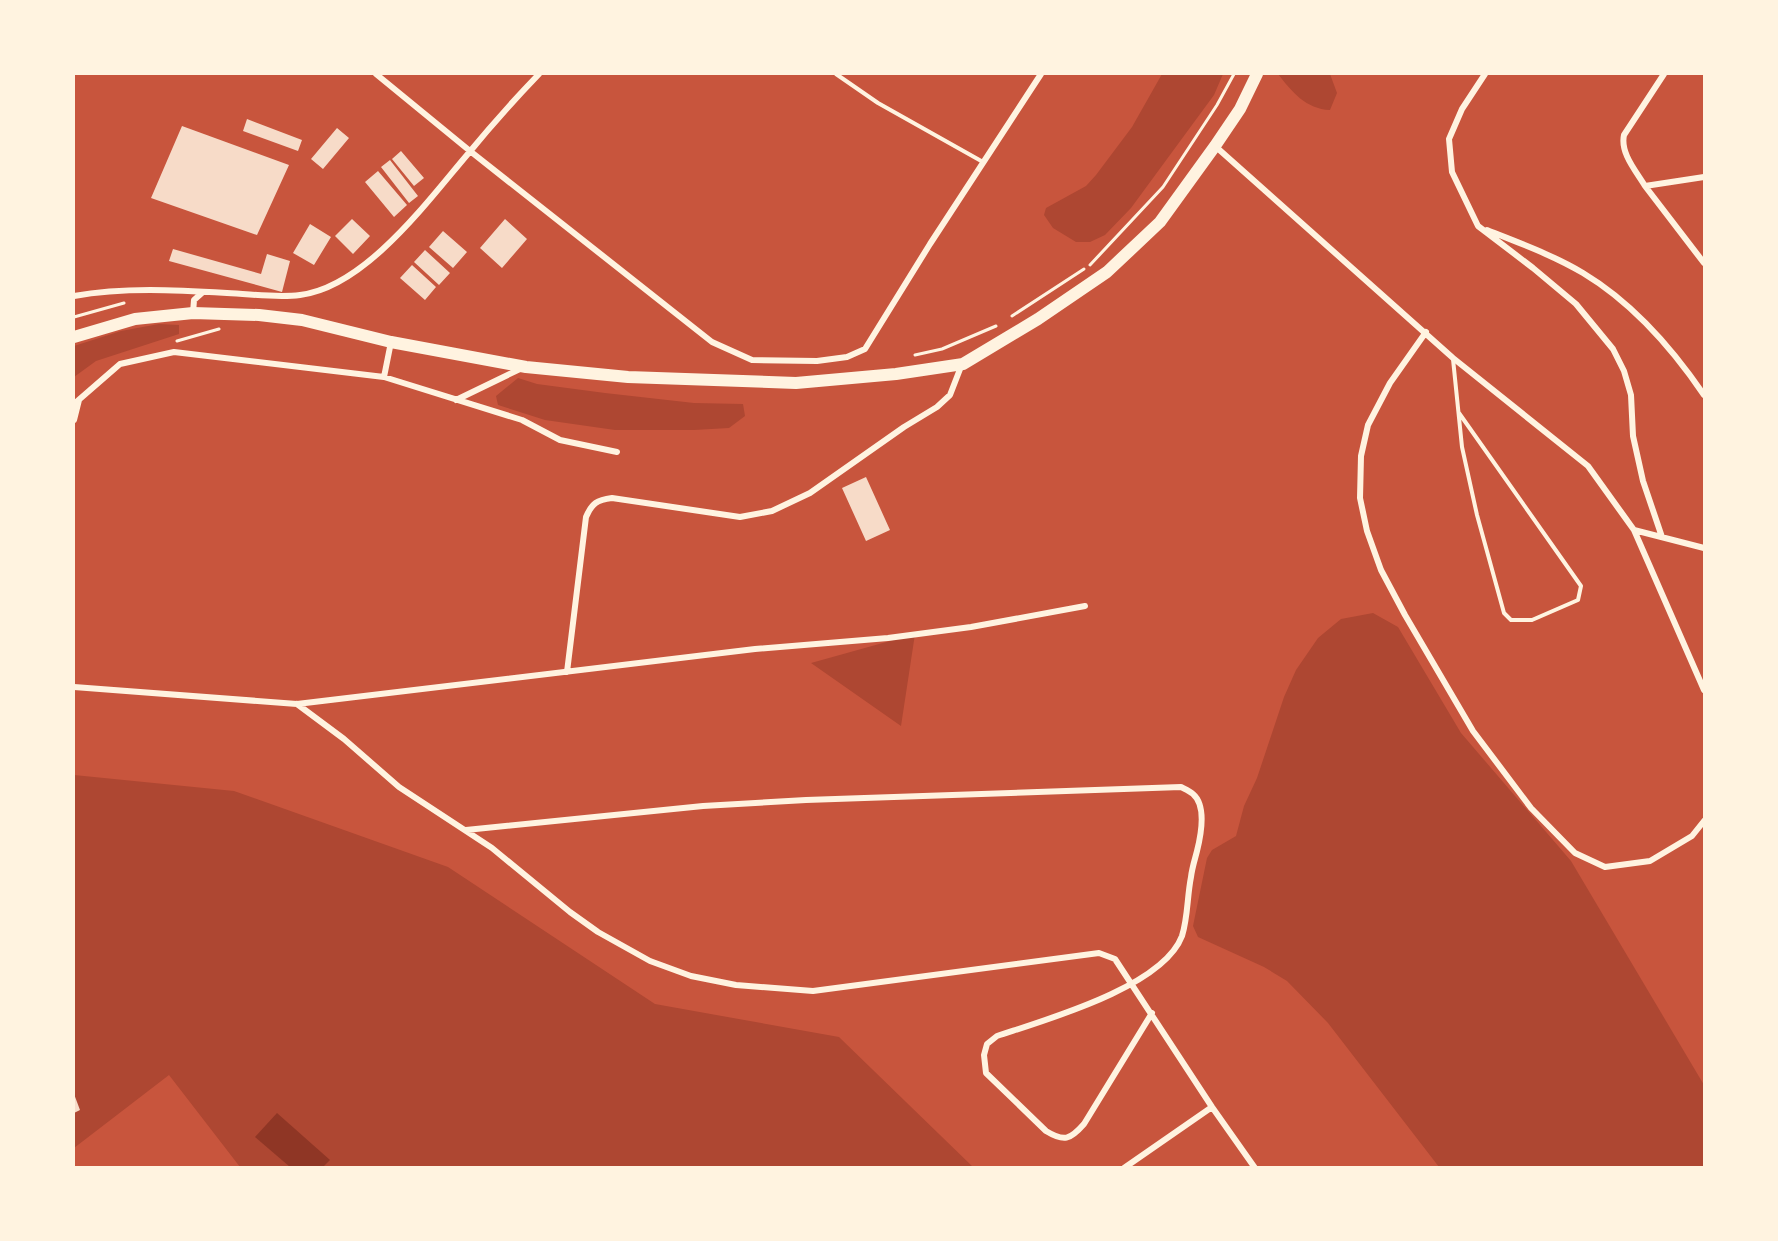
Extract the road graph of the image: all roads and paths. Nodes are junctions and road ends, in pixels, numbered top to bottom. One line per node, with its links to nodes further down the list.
1 (376, 74): 10 (street)
2 (539, 74): 10 (street)
3 (836, 74): 11 (lane)
4 (1041, 74): 11 (street)
5 (1234, 74): 21 (path)
6 (1257, 74): 9 (highway)
7 (1485, 74): 14 (street)
8 (1664, 74): 13 (street)
9 (1215, 146): 24 (street); 30 (highway)
10 (470, 151): 11 (street); 16 (street)
11 (983, 162)
12 (1704, 177): 13 (street)
13 (1645, 186): 15 (street)
14 (1478, 226): 33 (street); 40 (street)
15 (1704, 263)
16 (204, 291): 17 (street); 19 (street)
17 (74, 296)
18 (125, 303): 20 (path)
19 (193, 313): 25 (highway); 26 (highway)
20 (74, 317)
21 (1009, 318)
22 (1000, 324): 28 (path)
23 (226, 326): 27 (path)
24 (1426, 332): 29 (street); 47 (street)
25 (74, 337)
26 (391, 342): 31 (highway); 32 (street)
27 (171, 343)
28 (910, 356)
29 (1453, 358): 36 (lane); 39 (street)
30 (963, 364): 31 (highway); 43 (street)
31 (526, 367): 34 (street)
32 (384, 377): 34 (street); 35 (street)
33 (1704, 395)
34 (455, 401): 38 (street)
35 (76, 402): 37 (street)
36 (1459, 413): 36 (lane)
37 (74, 420)
38 (616, 452)
39 (1634, 530): 40 (street); 45 (street)
40 (1662, 537): 41 (street)
41 (1704, 548)
42 (1085, 606): 43 (street)
43 (567, 672): 46 (street)
44 (74, 687): 46 (street)
45 (1704, 690)
46 (297, 704): 48 (street)
47 (1704, 821)
48 (466, 830): 49 (street); 49 (street)
49 (1133, 984): 50 (street); 50 (street)
50 (1152, 1013): 51 (street)
51 (1212, 1107): 52 (street); 53 (street)
52 (1124, 1167)
53 (1255, 1167)

